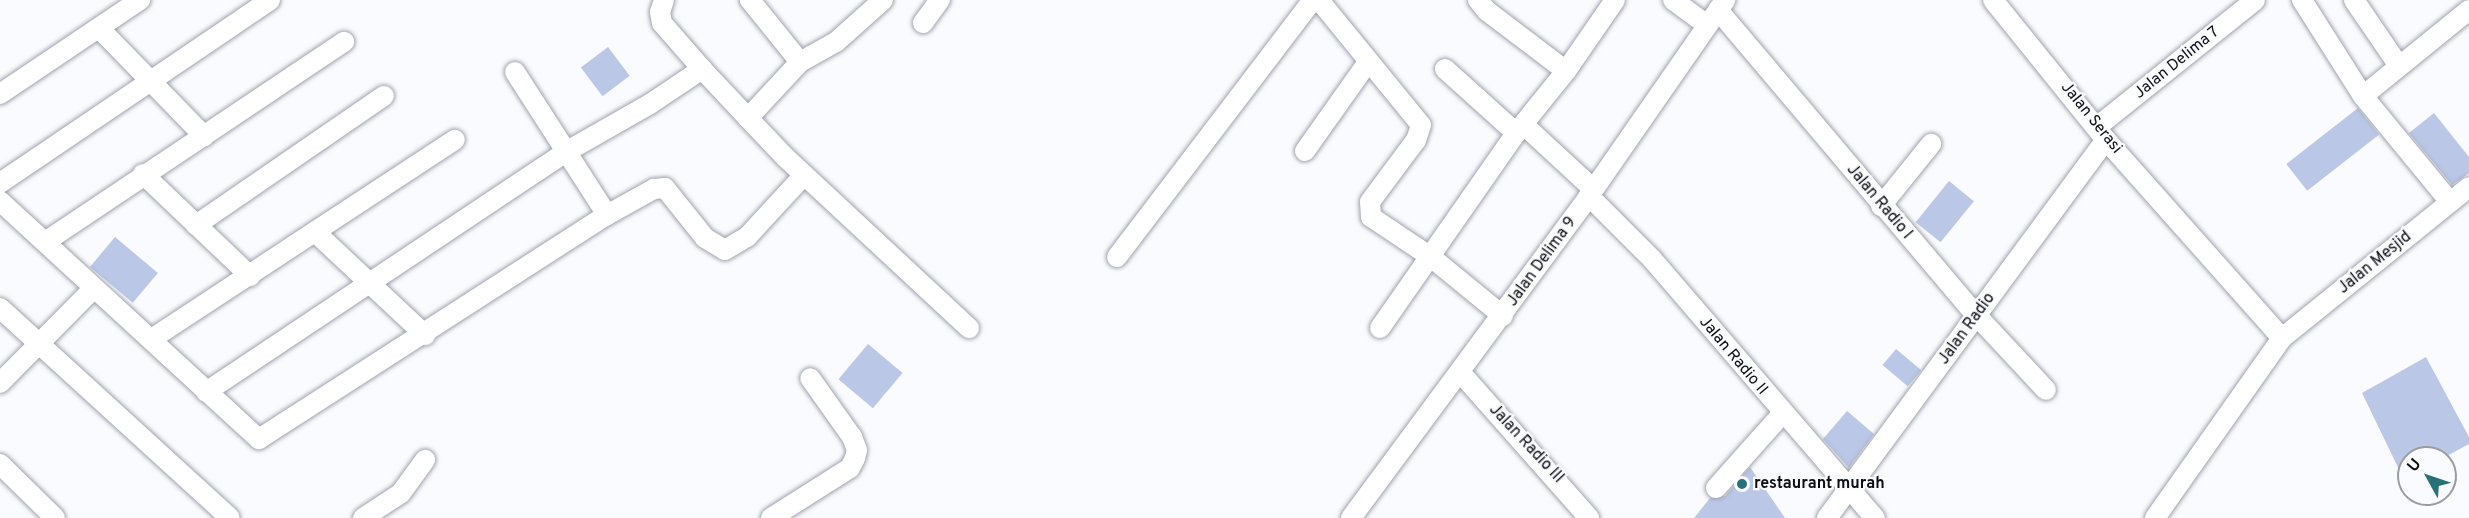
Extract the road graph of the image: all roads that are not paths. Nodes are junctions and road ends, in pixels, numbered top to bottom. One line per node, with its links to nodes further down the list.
1 (140, 0): 19 (street)
2 (270, 0): 28 (street)
3 (664, 0): 24 (street)
4 (883, 0): 21 (street)
5 (940, 0): 18 (street)
6 (1313, 0): 52 (street)
7 (1319, 0): 22 (street)
8 (1478, 0): 26 (street)
9 (1673, 0): 17 (street, Jalan Radio I)
10 (1993, 0): 34 (street, Jalan Serasi)
11 (2255, 0): 34 (street, Jalan Delima 7)
12 (2302, 0): 31 (street)
13 (2354, 0): 23 (street)
14 (1613, 1): 26 (street)
15 (759, 3): 21 (street)
16 (2469, 10): 23 (street)
17 (1717, 12): 44 (street, Jalan Delima 9); 47 (street, Jalan Radio I)
18 (923, 23)
19 (99, 28): 28 (street); 29 (street)
20 (344, 42): 35 (street)
21 (800, 62): 32 (street)
22 (1368, 62): 38 (street); 53 (street)
23 (2399, 66): 31 (street)
24 (702, 69): 32 (street); 39 (street)
25 (1445, 69): 33 (street, Jalan Radio II)
26 (1566, 71): 33 (street)
27 (515, 72): 39 (street)
28 (149, 81): 35 (street); 42 (street)
29 (0, 94)
30 (384, 96): 49 (street)
31 (2364, 96): 46 (street)
32 (748, 118): 41 (street)
33 (1520, 129): 44 (street, Jalan Radio II); 53 (street)
34 (2102, 133): 59 (street, Jalan Radio); 64 (street, Jalan Serasi)
35 (204, 136): 40 (street)
36 (455, 140): 50 (street)
37 (1931, 144): 47 (street)
38 (1305, 151)
39 (564, 153): 48 (street); 55 (street)
40 (143, 174): 49 (street); 51 (street)
41 (804, 175): 48 (street); 60 (street)
42 (0, 183)
43 (2469, 187): 46 (street, Jalan Mesjid)
44 (1590, 192): 58 (street, Jalan Delima 9); 71 (street, Jalan Radio II)
45 (0, 201): 51 (street)
46 (2450, 202): 64 (street, Jalan Mesjid)
47 (1881, 206): 59 (street, Jalan Radio I)
48 (607, 215): 62 (street)
49 (196, 225): 54 (street)
50 (315, 232): 54 (street); 55 (street)
51 (45, 242): 56 (street)
52 (1116, 257)
53 (1431, 257): 58 (street); 61 (street)
54 (250, 276): 63 (street)
55 (368, 284): 62 (street); 70 (street)
56 (93, 289): 63 (street); 65 (street)
57 (0, 308): 65 (street)
58 (1503, 316): 66 (street, Jalan Delima 9)
59 (1977, 316): 69 (street, Jalan Radio I); 75 (street, Jalan Radio)
60 (969, 328)
61 (1380, 328)
62 (425, 334): 70 (street)
63 (153, 338): 70 (street)
64 (2282, 338): 84 (street, Jalan Mesjid)
65 (38, 342): 68 (street); 77 (street)
66 (1460, 372): 80 (street, Jalan Delima 9); 81 (street, Jalan Radio III)
67 (810, 378): 79 (street)
68 (0, 383)
69 (2046, 390)
70 (206, 392)
71 (1782, 414): 74 (street); 75 (street, Jalan Radio II)
72 (425, 460): 78 (street)
73 (0, 464): 76 (street)
74 (1716, 488)
75 (1850, 489): 82 (street, Jalan Radio); 83 (street, Jalan Radio II)
76 (55, 518)
77 (230, 518)
78 (363, 518)
79 (771, 518)
80 (1351, 518)
81 (1589, 518)
82 (1827, 518)
83 (1875, 518)
84 (2155, 518)

